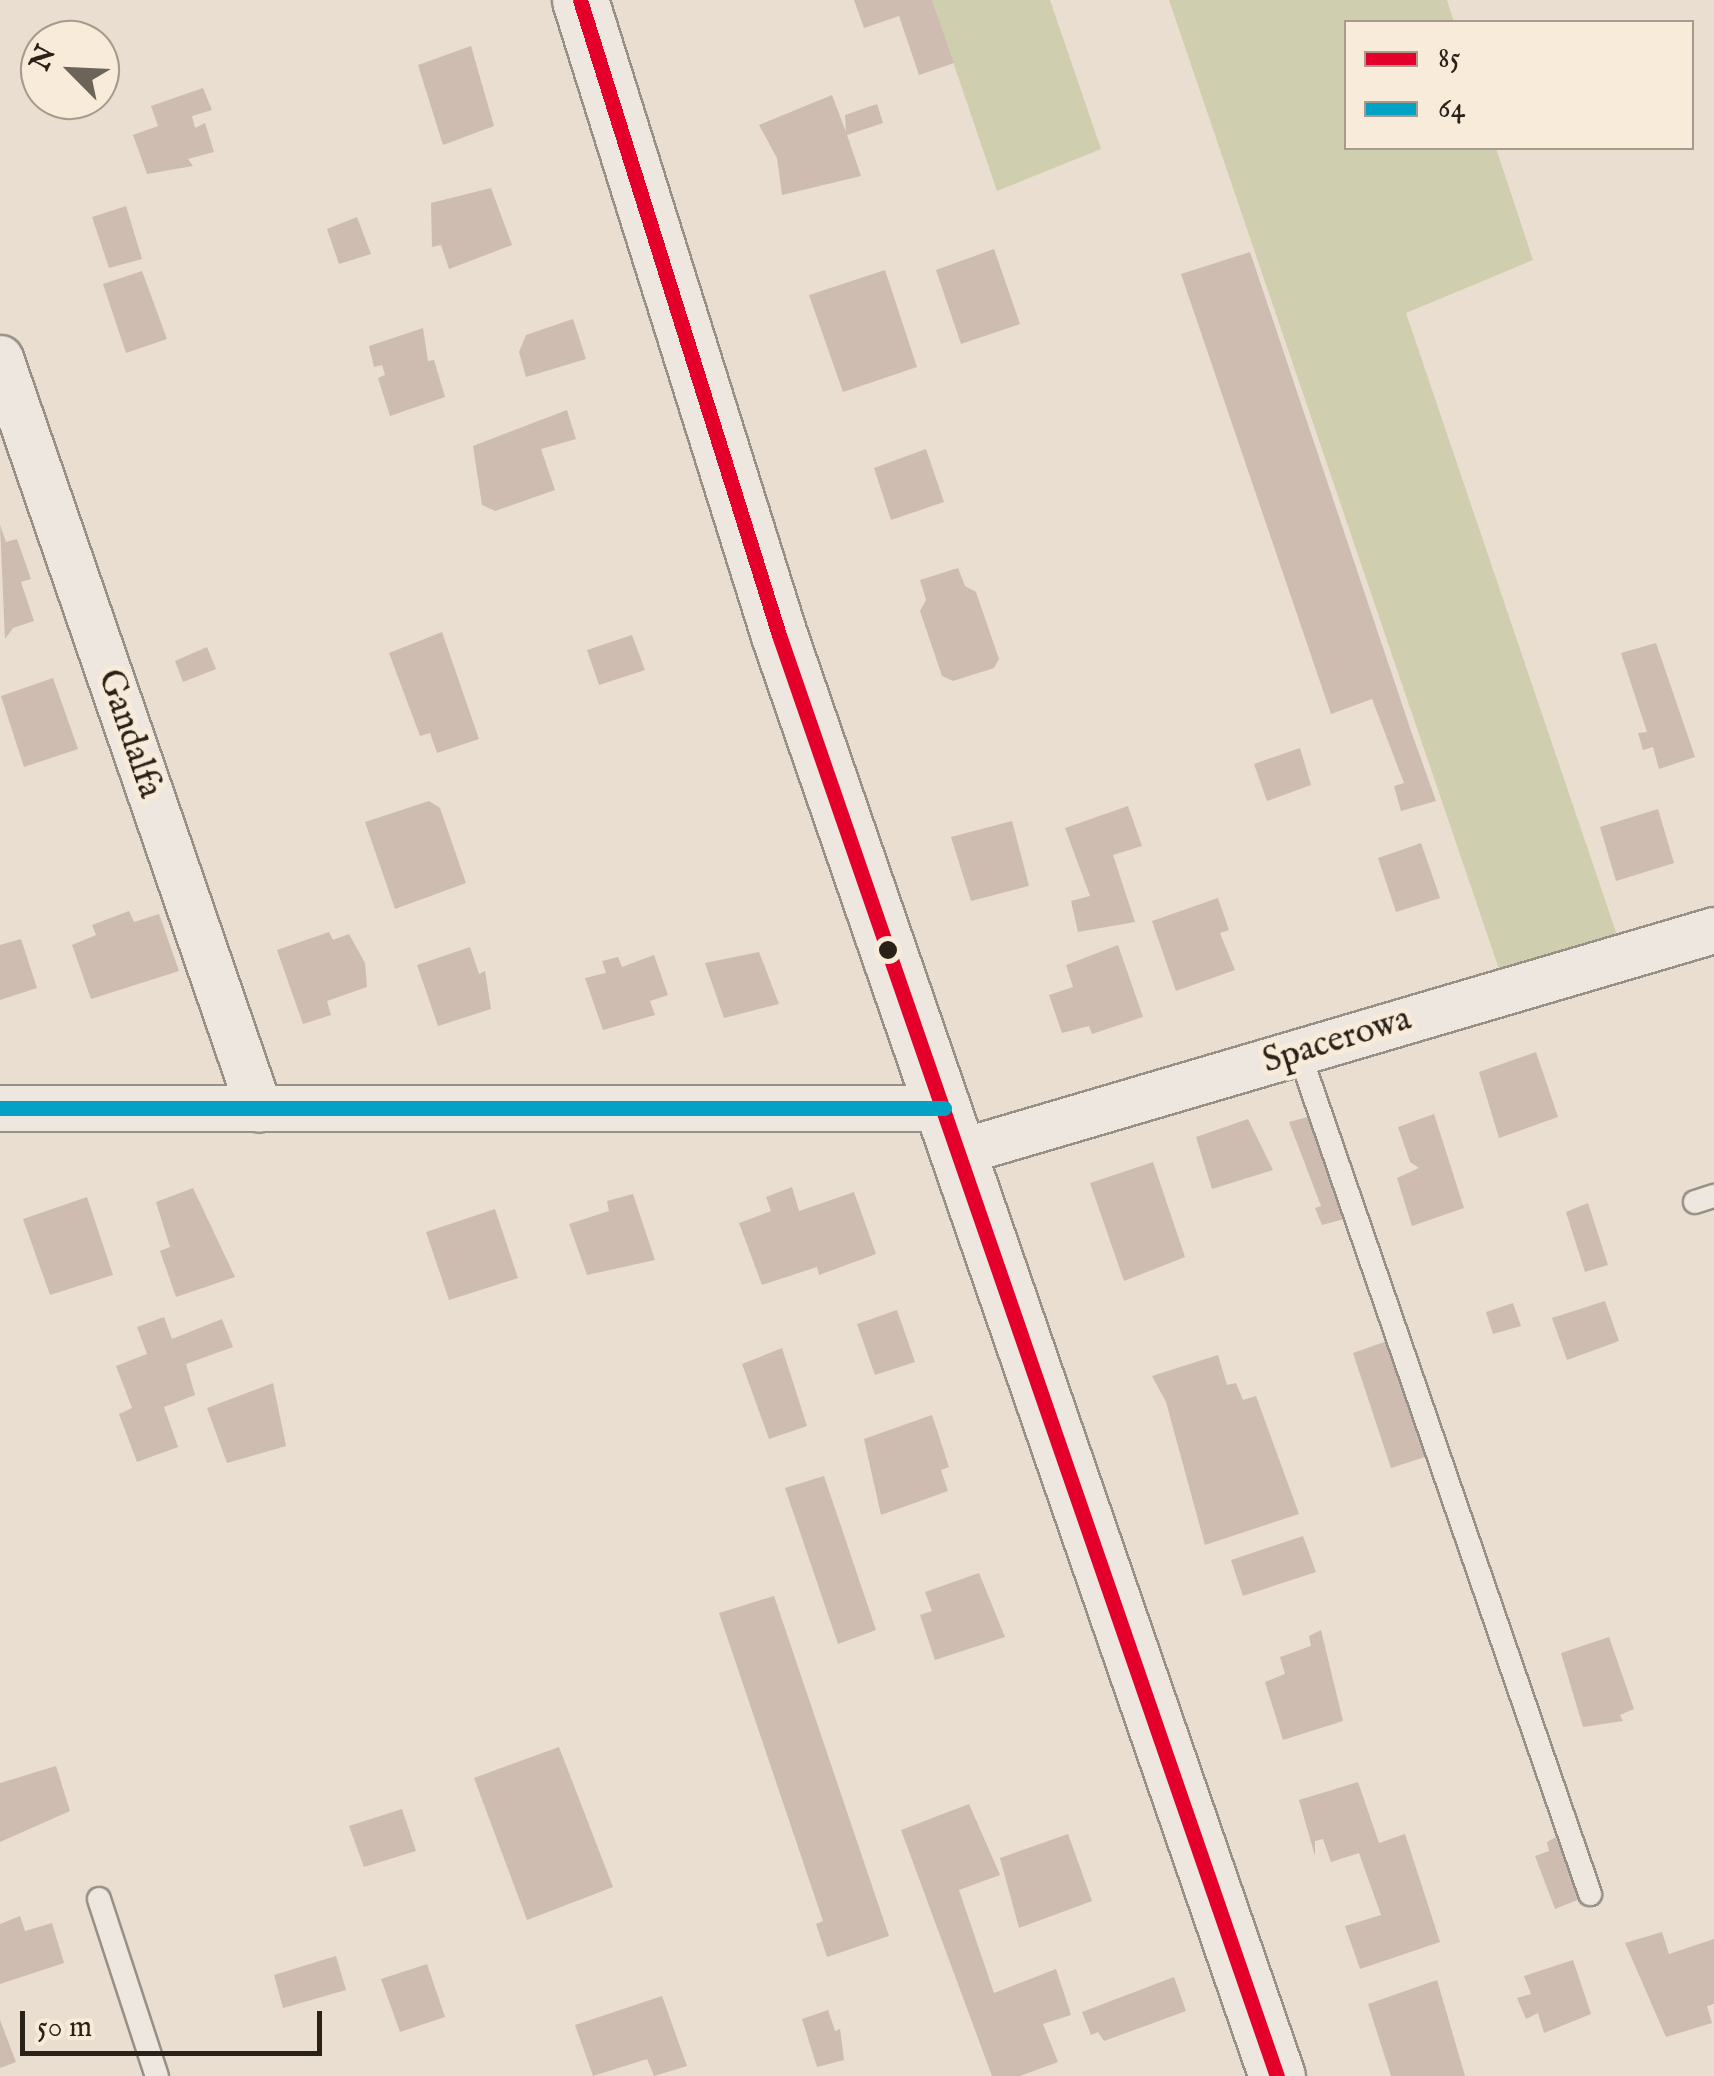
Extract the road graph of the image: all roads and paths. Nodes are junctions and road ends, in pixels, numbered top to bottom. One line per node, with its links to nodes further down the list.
1 (580, 0): 7 (street)
2 (0, 358): 6 (street, Gandalfa)
3 (1714, 930): 4 (street, Spacerowa)
4 (1299, 1052): 7 (street, Spacerowa); 8 (lane)
5 (0, 1108): 6 (street, Spacerowa)
6 (259, 1109): 7 (street, Spacerowa)
7 (952, 1130): 11 (street)
8 (1590, 1894)
9 (100, 1899): 10 (lane)
10 (156, 2076)
11 (1277, 2076)

